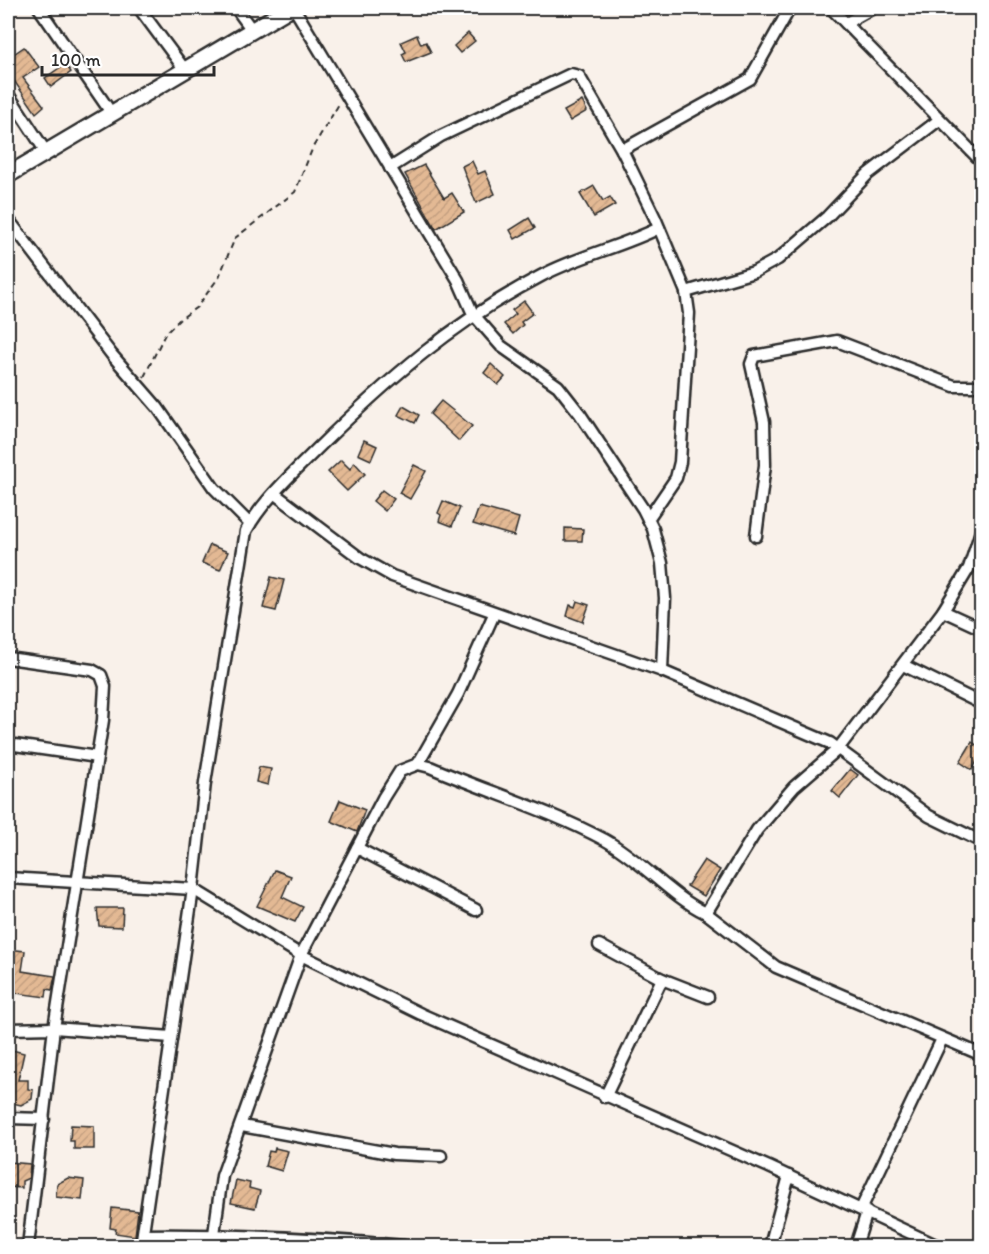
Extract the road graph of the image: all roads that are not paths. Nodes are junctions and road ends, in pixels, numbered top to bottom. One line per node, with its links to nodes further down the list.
1 (39, 8): 12 (street)
2 (140, 8): 10 (street)
3 (236, 8): 9 (street)
4 (292, 8): 9 (main road); 17 (street)
5 (790, 8): 14 (street)
6 (831, 8): 8 (street)
7 (873, 8): 8 (street)
8 (846, 23): 13 (street)
9 (252, 30): 10 (main road)
10 (185, 70): 12 (main road)
11 (8, 94): 15 (street)
12 (111, 114): 15 (main road)
13 (939, 120): 16 (street); 21 (street)
14 (622, 150): 17 (street); 20 (street)
15 (46, 152): 18 (main road)
16 (981, 162)
17 (390, 168): 22 (street)
18 (8, 174)
19 (8, 219): 26 (street)
20 (659, 228): 21 (street); 22 (street)
21 (686, 292): 25 (street)
22 (473, 314): 24 (street); 25 (street)
23 (981, 386): 28 (street)
24 (275, 494): 26 (street); 30 (street)
25 (648, 519): 34 (street)
26 (250, 524): 44 (street)
27 (981, 528): 29 (street)
28 (756, 536)
29 (943, 610): 31 (street); 33 (street)
30 (494, 614): 34 (street); 39 (street)
31 (981, 629)
32 (8, 658): 38 (street)
33 (903, 665): 35 (street); 37 (street)
34 (662, 671): 37 (street)
35 (981, 704)
36 (8, 744): 38 (street)
37 (838, 749): 40 (street); 46 (street)
38 (97, 757): 43 (street)
39 (418, 764): 41 (street); 46 (street)
40 (981, 842)
41 (357, 848): 45 (street); 48 (street)
42 (8, 878): 43 (street)
43 (76, 884): 44 (street); 51 (street)
44 (193, 889): 48 (street); 53 (street)
45 (476, 909)
46 (706, 913): 54 (street)
47 (599, 945): 49 (street)
48 (301, 955): 56 (street); 59 (street)
49 (662, 979): 50 (street); 56 (street)
50 (708, 997)
51 (54, 1028): 52 (street); 53 (street); 58 (street)
52 (8, 1029)
53 (171, 1037): 64 (street)
54 (942, 1039): 55 (street); 62 (street)
55 (981, 1055)
56 (605, 1097): 61 (street)
57 (8, 1118): 58 (street)
58 (44, 1119): 66 (street)
59 (242, 1126): 60 (street); 63 (street)
60 (441, 1156)
61 (789, 1176): 62 (street); 69 (street)
62 (864, 1210): 65 (street); 70 (street)
63 (214, 1234): 64 (street); 68 (street)
64 (143, 1235): 67 (street)
65 (933, 1245)
66 (28, 1246)
67 (141, 1246)
68 (404, 1246)
69 (770, 1246)
70 (856, 1246)

